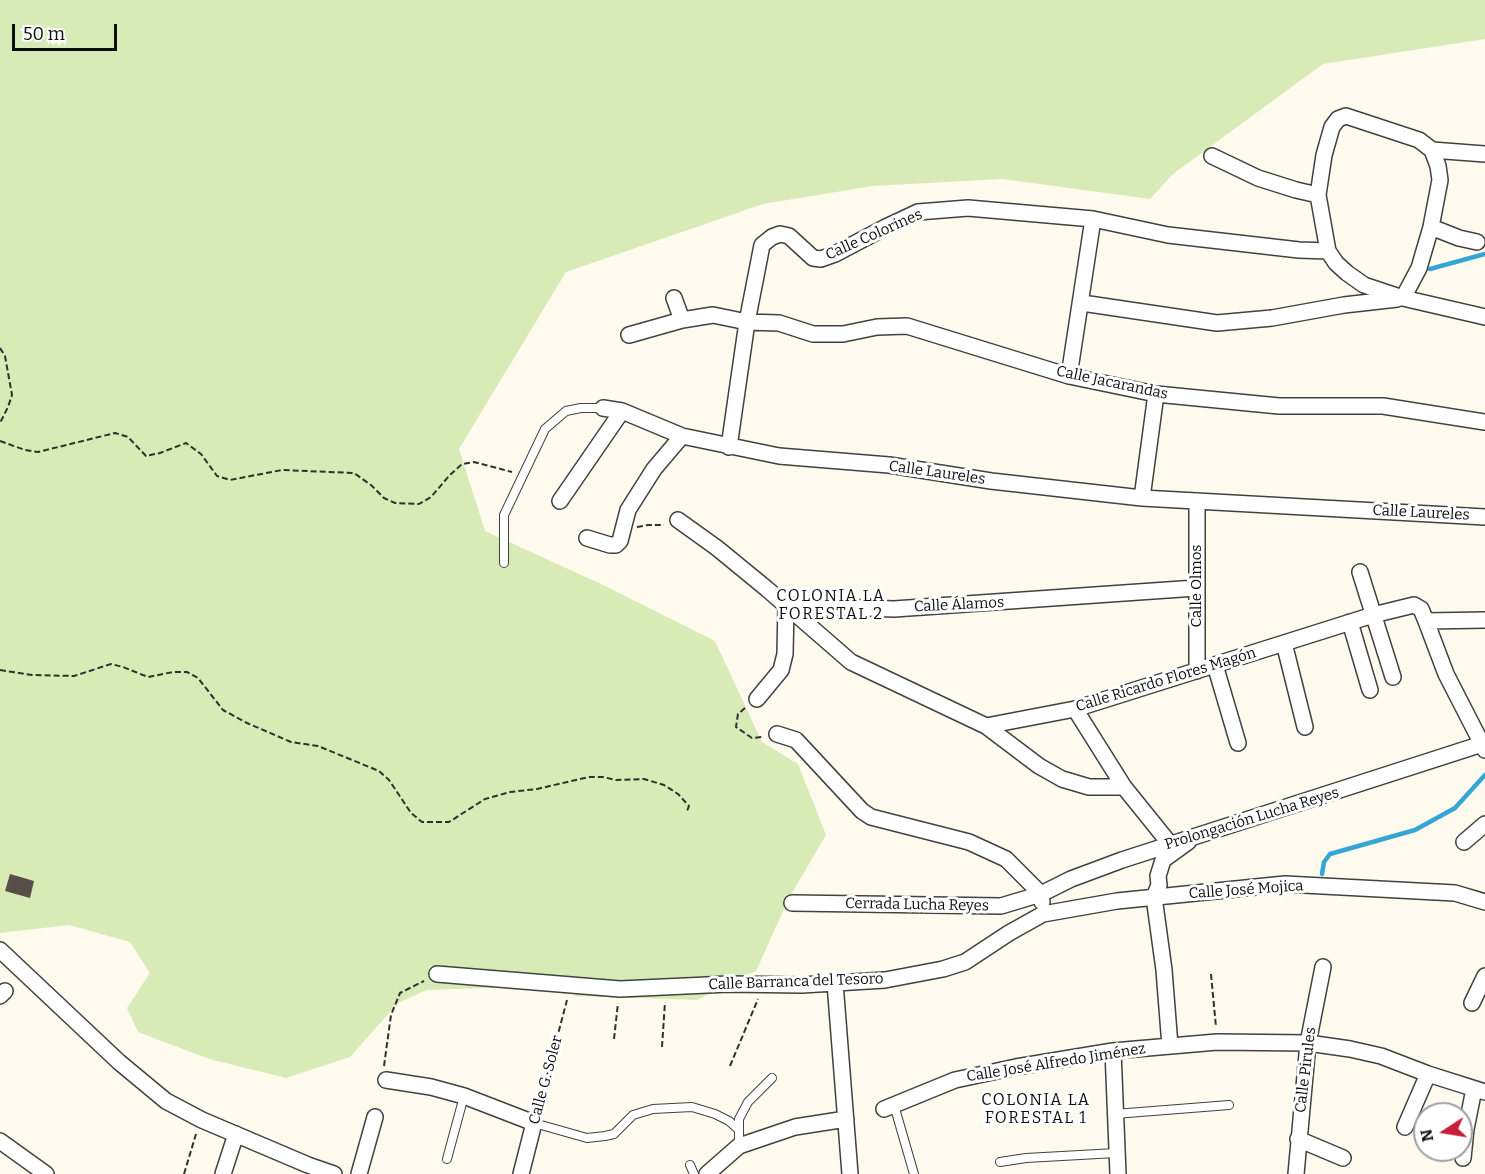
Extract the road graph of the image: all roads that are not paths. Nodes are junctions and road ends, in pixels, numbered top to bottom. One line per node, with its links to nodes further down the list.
1 (1432, 150): 2 (street); 4 (street); 6 (street)
2 (1485, 154)
3 (1212, 156): 4 (street)
4 (1318, 195): 8 (street)
5 (1094, 219): 8 (street, Calle Colorines); 11 (street); 14 (street, Calle Colorines)
6 (1431, 227): 7 (street); 10 (street)
7 (1477, 242)
8 (1328, 251): 10 (street)
9 (674, 298): 13 (street)
10 (1403, 298): 11 (street); 12 (street)
11 (1082, 303): 16 (street)
12 (1485, 318)
13 (682, 320): 14 (street, Calle Jacarandas); 15 (street, Calle Jacarandas)
14 (747, 322): 16 (street, Calle Jacarandas); 22 (street, Calle Colorines)
15 (629, 335)
16 (1069, 376): 17 (street, Calle Jacarandas)
17 (1156, 394): 20 (street, Calle Jacarandas); 23 (street)
18 (603, 408): 19 (street, Calle Laureles); 29 (lane, Calle Laureles)
19 (622, 411): 21 (street, Calle Laureles); 24 (street)
20 (1485, 422)
21 (682, 436): 22 (street, Calle Laureles); 28 (street)
22 (729, 447): 23 (street, Calle Laureles)
23 (1142, 498): 25 (street, Calle Laureles)
24 (560, 501)
25 (1197, 501): 26 (street, Calle Laureles); 31 (street, Calle Olmos)
26 (1485, 517)
27 (672, 523): 32 (street)
28 (587, 537)
29 (504, 563)
30 (1360, 572): 33 (street)
31 (1196, 588): 32 (street, Calle Álamos); 39 (street, Calle Olmos)
32 (786, 605): 42 (street); 44 (street)
33 (1373, 615): 35 (street, Calle Ricardo Flores Magón); 36 (street, Calle Ricardo Flores Magón); 40 (street)
34 (1485, 620): 35 (street)
35 (1426, 621): 48 (street)
36 (1350, 622): 37 (street, Calle Ricardo Flores Magón); 41 (street)
37 (1284, 643): 38 (street, Calle Ricardo Flores Magón); 45 (street)
38 (1215, 665): 39 (street, Calle Ricardo Flores Magón); 47 (street)
39 (1197, 671): 43 (street, Calle Ricardo Flores Magón)
40 (1393, 677)
41 (1370, 690)
42 (757, 699)
43 (1075, 709): 44 (street, Calle Ricardo Flores Magón); 49 (street)
44 (986, 726): 49 (street)
45 (1305, 727)
46 (777, 735): 54 (street)
47 (1238, 743)
48 (1484, 746): 51 (street, Prolongación Lucha Reyes)
49 (1124, 787): 53 (street)
50 (1485, 824): 52 (street)
51 (1194, 837): 53 (street, Prolongación Lucha Reyes); 55 (street)
52 (1464, 842)
53 (1170, 844): 54 (street, Prolongación Lucha Reyes)
54 (1041, 894): 57 (street, Cerrada Lucha Reyes); 58 (street)
55 (1154, 897): 56 (street, Calle José Mojica); 58 (street, Calle José Mojica); 66 (street)
56 (1485, 902)
57 (792, 903)
58 (1044, 914): 63 (street, Calle Barranca del Tesoro)
59 (0, 950): 82 (street)
60 (1323, 968): 65 (street, Calle Pirules)
61 (437, 974): 63 (street, Calle Barranca del Tesoro)
62 (1485, 976): 64 (street)
63 (835, 983): 78 (street)
64 (1472, 1003)
65 (1308, 1043): 66 (street, Calle José Alfredo Jiménez); 68 (street, Calle José Alfredo Jiménez); 83 (street, Calle Pirules)
66 (1170, 1046): 67 (street, Calle José Alfredo Jiménez)
67 (1113, 1051): 74 (street, Calle José Alfredo Jiménez); 76 (street)
68 (1428, 1074): 71 (street, Calle José Alfredo Jiménez); 80 (street)
69 (772, 1078): 81 (lane)
70 (386, 1080): 72 (street)
71 (1479, 1090): 75 (street)
72 (464, 1096): 79 (street); 88 (lane)
73 (1229, 1105): 76 (lane)
74 (889, 1107): 100 (lane)
75 (1473, 1108)
76 (1115, 1114): 86 (street)
77 (375, 1117): 95 (street)
78 (846, 1119): 85 (street); 99 (street)
79 (534, 1123): 81 (lane); 96 (street, Calle G. Soler)
80 (1405, 1127)
81 (739, 1130): 85 (lane)
82 (236, 1134): 91 (street); 93 (street)
83 (1298, 1139): 87 (street); 102 (street, Calle Pirules)
84 (0, 1141): 92 (street)
85 (738, 1146): 98 (street)
86 (1116, 1153): 89 (lane); 101 (street)
87 (1343, 1158)
88 (447, 1159)
89 (1000, 1162)
90 (690, 1165): 97 (lane)
91 (307, 1170): 94 (street)
92 (46, 1174)
93 (224, 1174)
94 (334, 1174)
95 (359, 1174)
96 (521, 1174)
97 (694, 1174)
98 (706, 1174)
99 (850, 1174)
100 (914, 1174)
101 (1118, 1174)
102 (1296, 1174)

